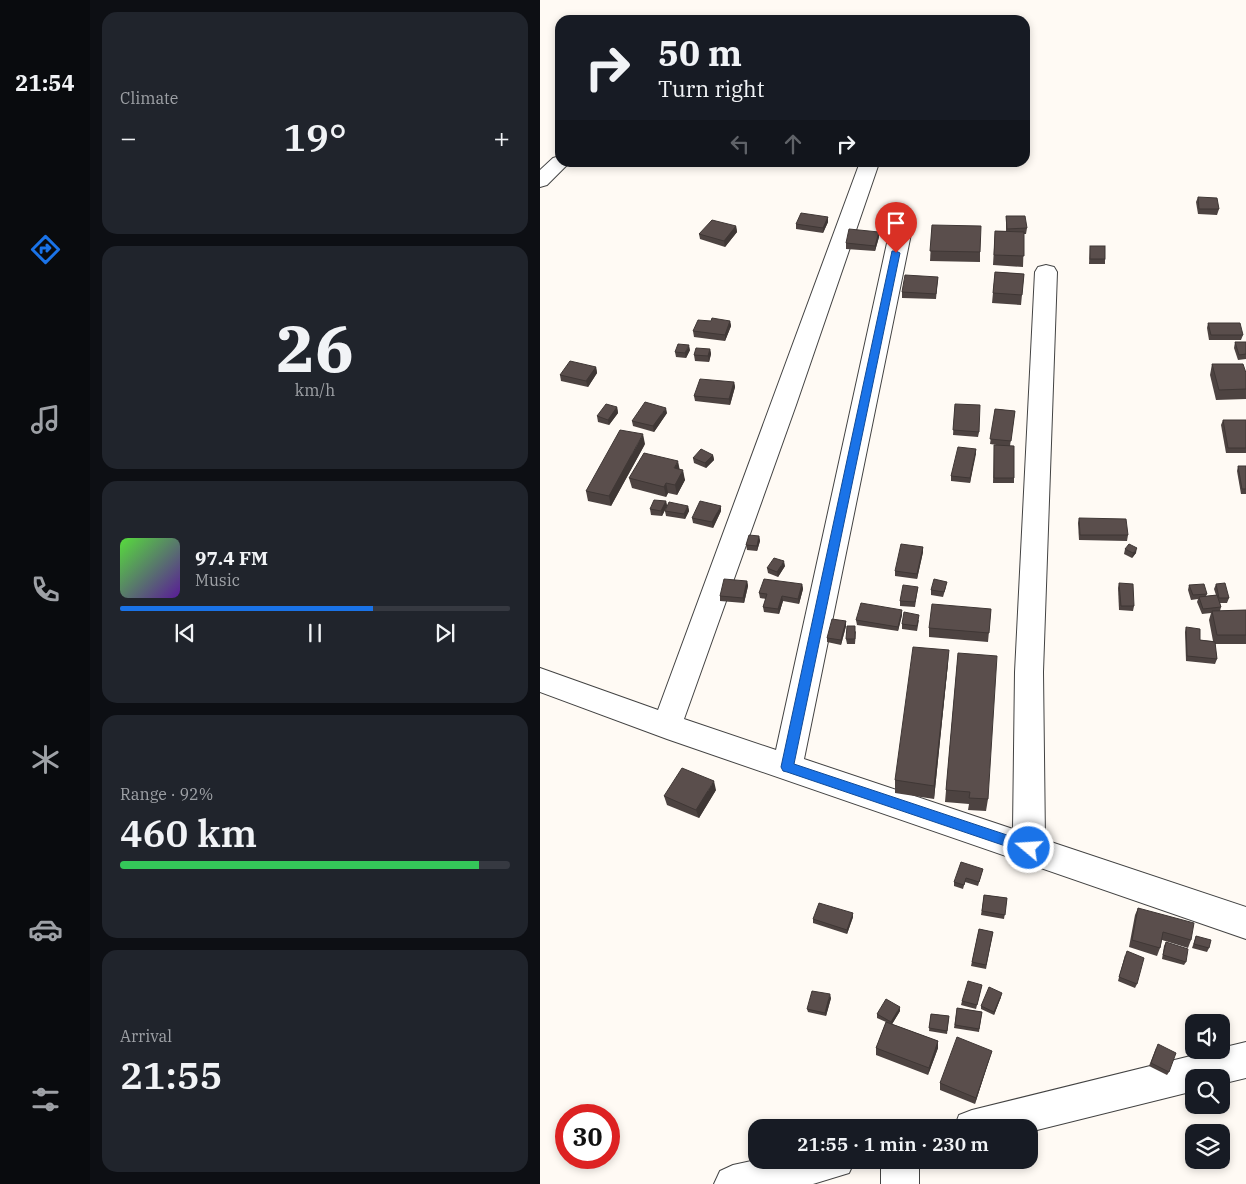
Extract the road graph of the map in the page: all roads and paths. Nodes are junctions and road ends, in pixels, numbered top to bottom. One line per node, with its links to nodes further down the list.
1 (555, 167): 3 (street)
2 (868, 167): 7 (street)
3 (540, 181)
4 (900, 234): 8 (street)
5 (1046, 272): 9 (street)
6 (540, 680): 7 (street)
7 (667, 726): 8 (street)
8 (787, 767): 9 (street)
9 (1029, 848): 10 (street)
10 (1246, 923)
11 (1246, 1060): 12 (street)
12 (1008, 1119)
13 (797, 1169): 15 (street)
14 (900, 1169): 16 (street)
15 (733, 1184)
16 (900, 1184)

